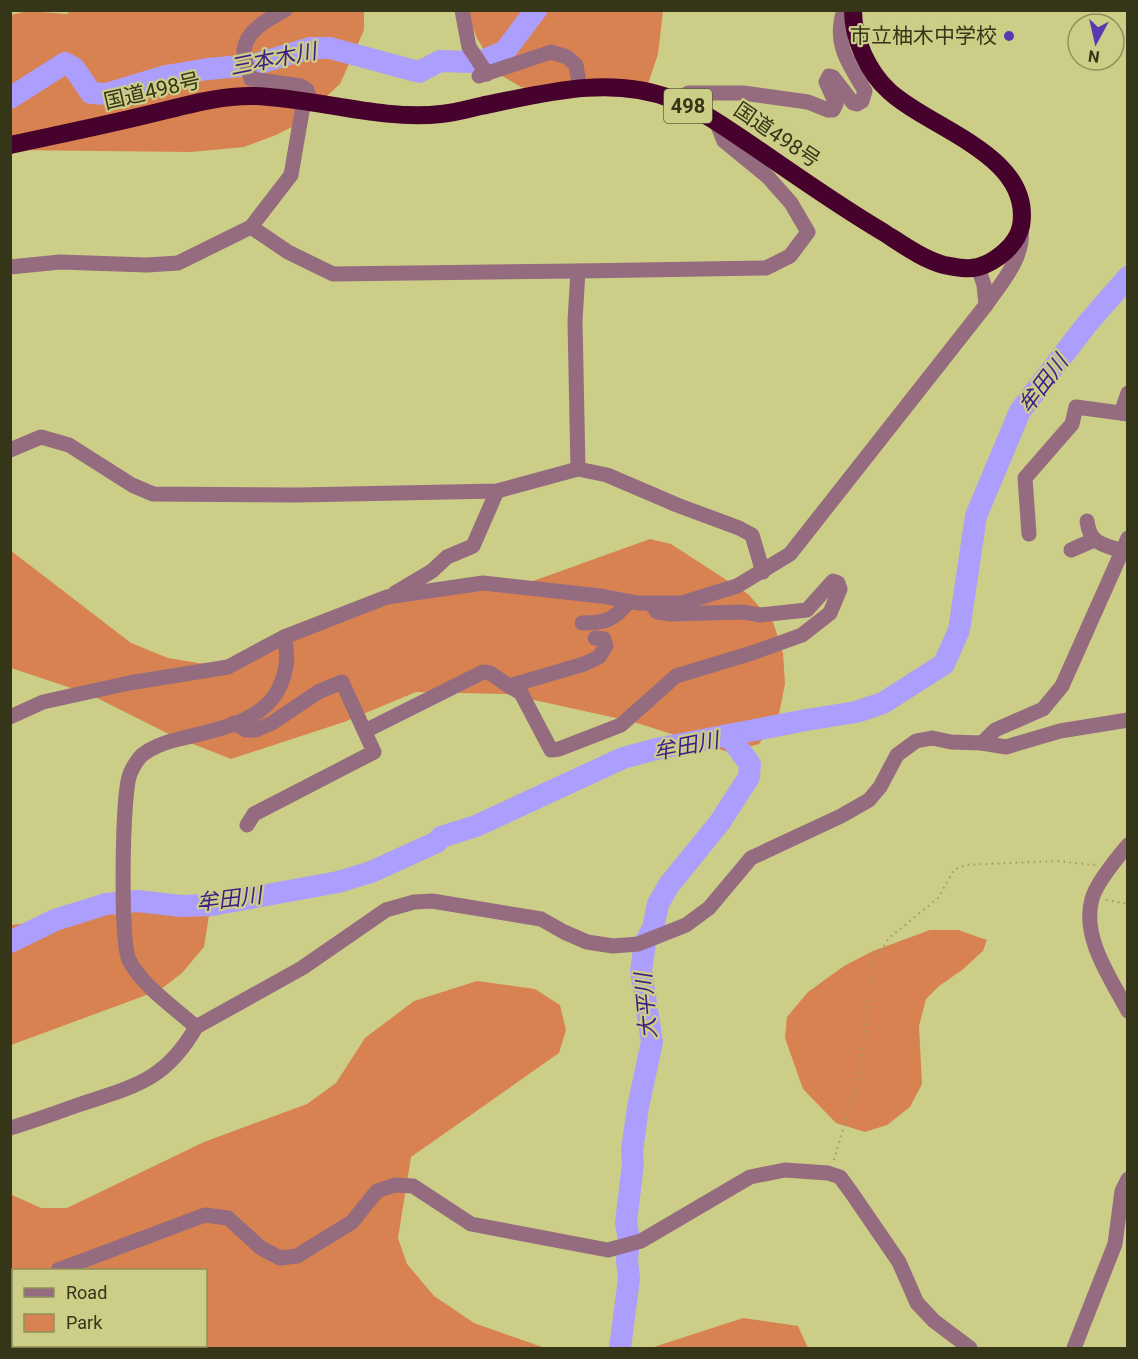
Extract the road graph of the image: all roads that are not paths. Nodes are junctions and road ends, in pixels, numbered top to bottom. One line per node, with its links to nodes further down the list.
1 (285, 10): 6 (street)
2 (462, 10): 5 (street)
3 (844, 10): 7 (street)
4 (853, 10): 10 (highway)
5 (580, 88): 6 (highway, 国道498号 / 498); 7 (highway, 国道498号 / 498)
6 (307, 101): 9 (highway, 国道498号 / 498); 11 (street)
7 (678, 101): 8 (highway, 国道498号 / 498)
8 (716, 121): 13 (highway, 国道498号 / 498); 14 (street)
9 (10, 145)
10 (1021, 225): 13 (highway); 15 (street)
11 (251, 227): 12 (street); 14 (street)
12 (10, 267)
13 (978, 267): 15 (street)
14 (578, 271): 19 (street)
15 (986, 305): 26 (street)
16 (1128, 393): 17 (street)
17 (1124, 414): 22 (street)
18 (10, 450): 20 (street)
19 (578, 469): 20 (street); 26 (street)
20 (497, 491): 27 (street)
21 (1087, 521): 23 (street)
22 (1029, 534)
23 (1094, 540): 24 (street); 25 (street)
24 (1125, 544): 38 (street)
25 (1071, 550)
26 (763, 572): 29 (street)
27 (387, 597): 28 (street); 31 (street)
28 (629, 601): 29 (street); 30 (street)
29 (651, 603): 33 (street)
30 (582, 623)
31 (284, 637): 34 (street); 36 (street)
32 (595, 638): 33 (street)
33 (509, 686): 37 (street)
34 (10, 717)
35 (1128, 720): 38 (street)
36 (234, 723): 37 (street); 42 (street)
37 (365, 731): 39 (street)
38 (982, 743): 42 (street)
39 (247, 825)
40 (1128, 845): 41 (street)
41 (1128, 1011)
42 (196, 1027): 43 (street)
43 (10, 1128)
44 (1128, 1179): 47 (street)
45 (61, 1269): 46 (street)
46 (970, 1348)
47 (1074, 1348)

